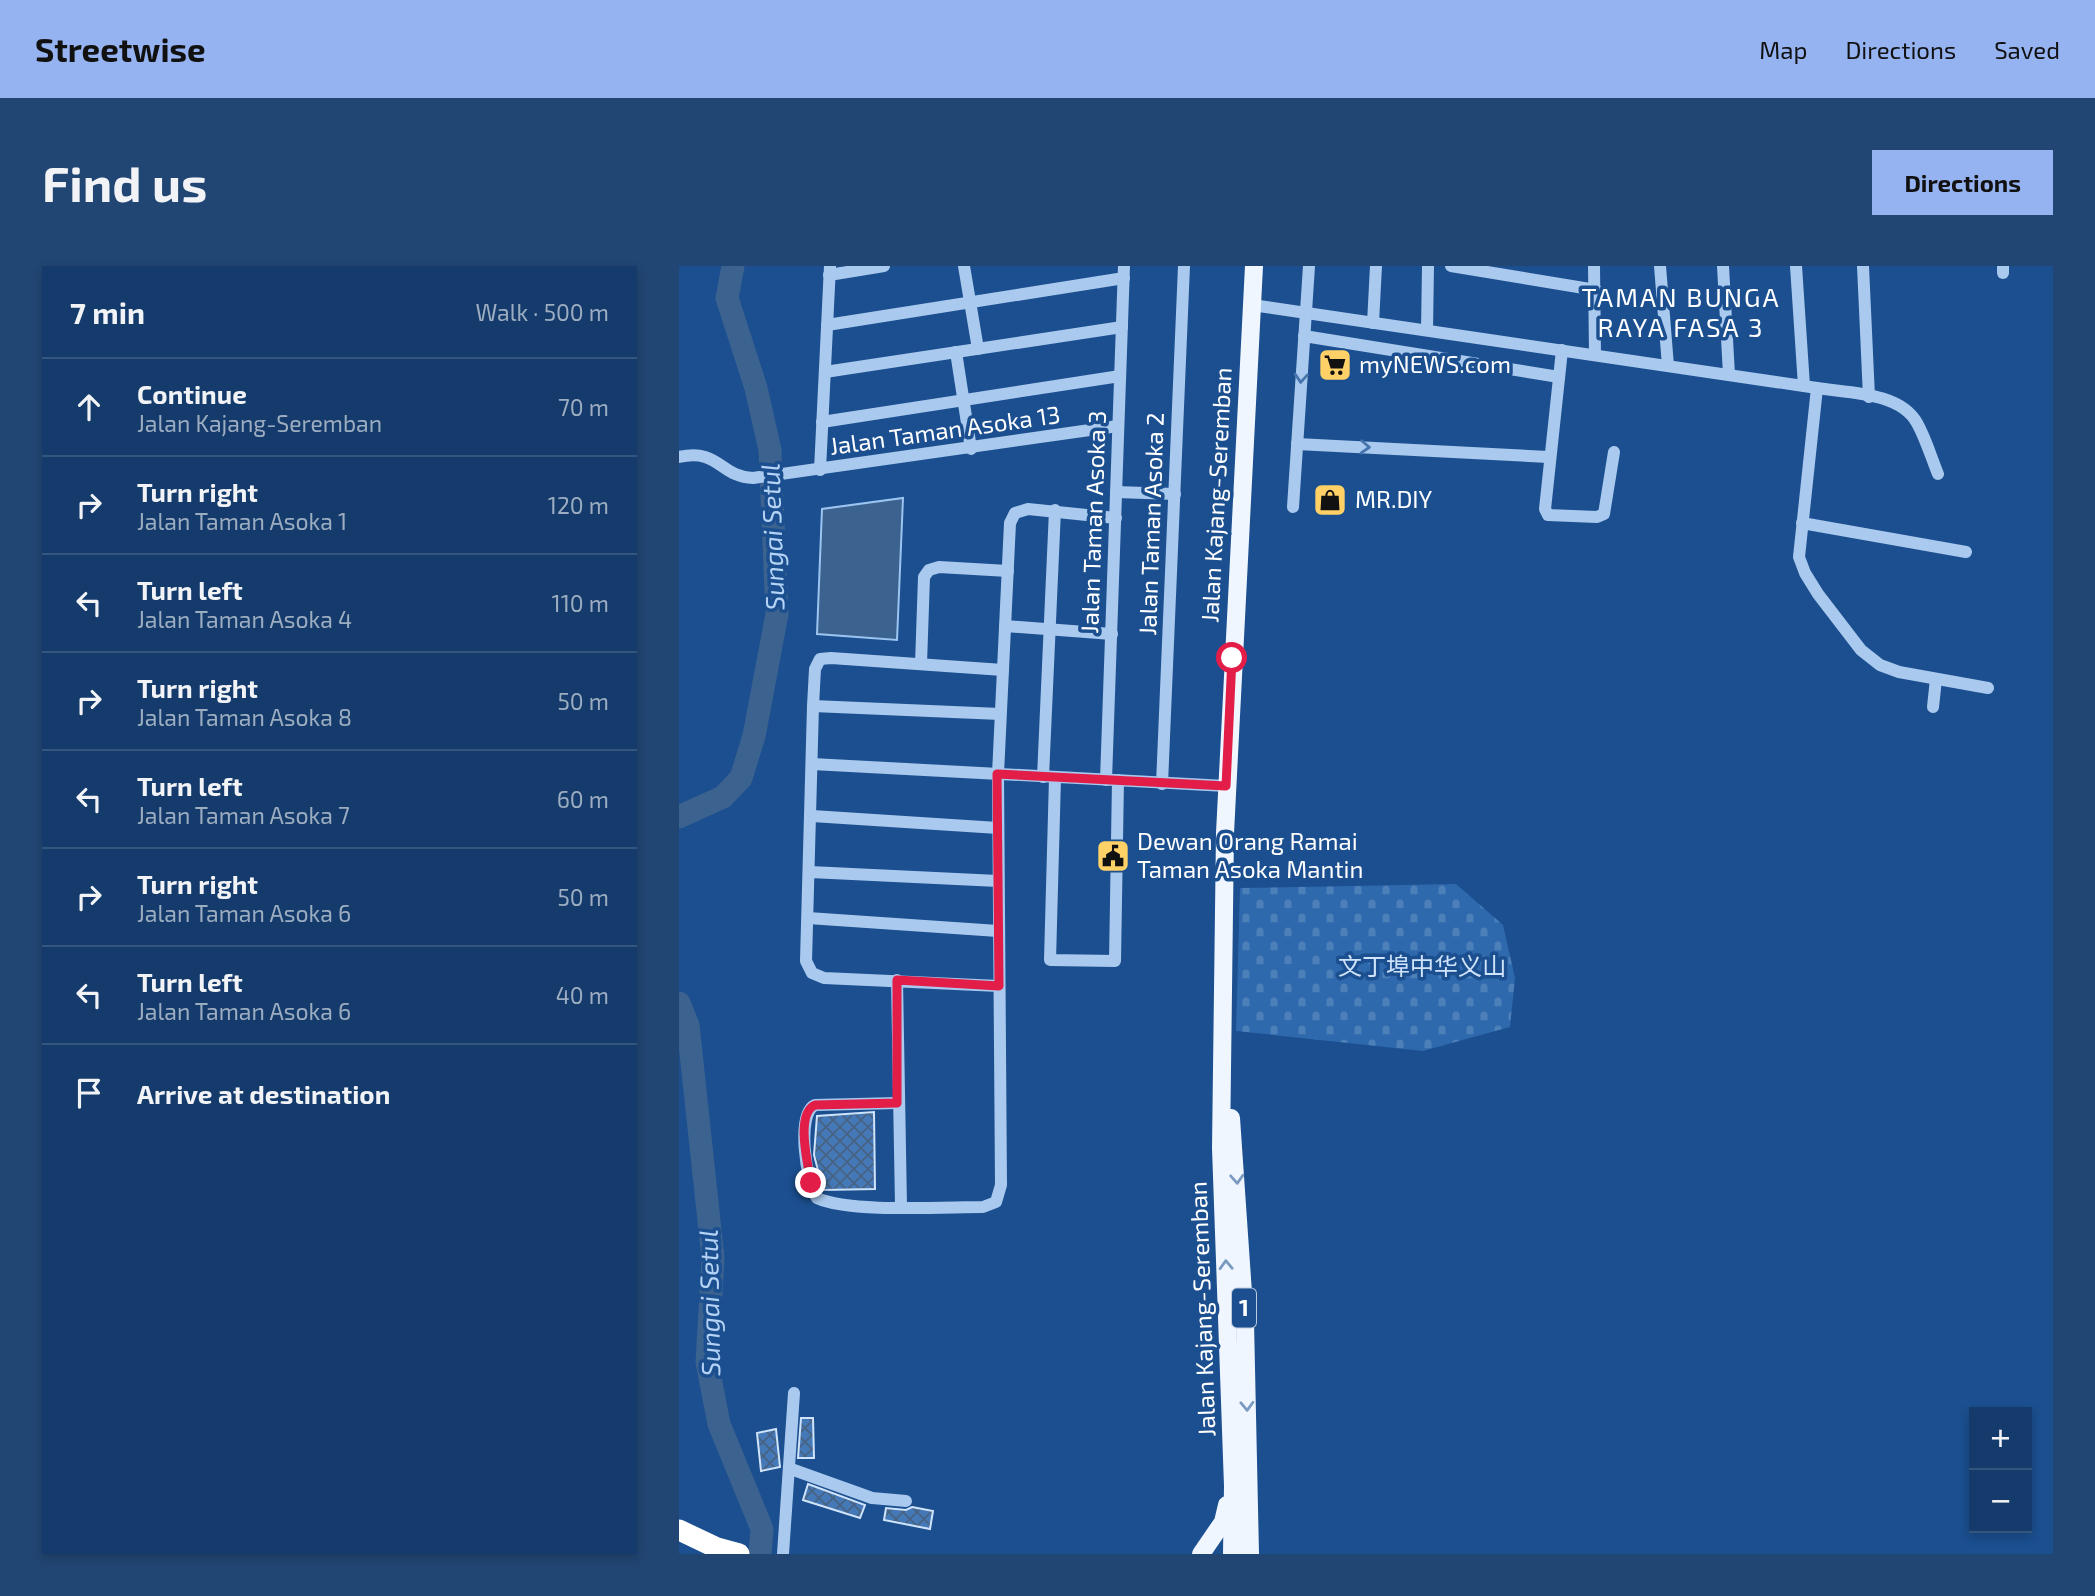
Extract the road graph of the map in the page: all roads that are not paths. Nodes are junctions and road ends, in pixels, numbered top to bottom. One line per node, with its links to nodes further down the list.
1 (884, 266): 14 (street)
2 (964, 266): 17 (street)
3 (1184, 266): 47 (street, Jalan Taman Asoka 2)
4 (1254, 266): 18 (main road, Jalan Kajang-Seremban / 1)
5 (1309, 266): 19 (street)
6 (1376, 266): 20 (street)
7 (1428, 266): 23 (street)
8 (1451, 266): 16 (street)
9 (1594, 266): 16 (street)
10 (1660, 266): 29 (street)
11 (1723, 266): 31 (street)
12 (1796, 266): 34 (street)
13 (1863, 266): 35 (street)
14 (830, 270): 21 (street)
15 (1124, 272): 17 (street); 22 (street, Jalan Taman Asoka 3)
16 (1595, 290): 28 (street)
17 (969, 302): 21 (street); 25 (street)
18 (1252, 305): 19 (street); 69 (main road, Jalan Kajang-Seremban / 1)
19 (1306, 313): 20 (street); 24 (street)
20 (1373, 323): 23 (street)
21 (827, 325): 30 (street)
22 (1122, 327): 25 (street); 32 (street, Jalan Taman Asoka 3)
23 (1427, 330): 26 (street)
24 (1304, 336): 33 (street); 39 (street, one-way to 39)
25 (978, 349): 27 (street)
26 (1562, 350): 28 (street); 33 (street)
27 (955, 352): 30 (street); 36 (street)
28 (1595, 355): 29 (street)
29 (1668, 366): 31 (street)
30 (825, 372): 37 (street)
31 (1729, 375): 34 (street)
32 (1120, 376): 36 (street); 38 (street, Jalan Taman Asoka 3)
33 (1559, 377): 43 (street)
34 (1811, 387): 35 (street); 51 (street)
35 (1869, 397): 45 (street)
36 (963, 401): 37 (street); 40 (street)
37 (822, 422): 44 (street)
38 (1118, 426): 40 (street, Jalan Taman Asoka 13); 46 (street, Jalan Taman Asoka 3)
39 (1297, 444): 43 (street, one-way to 43); 48 (street)
40 (971, 449): 44 (street, Jalan Taman Asoka 13)
41 (1614, 452): 43 (street)
42 (679, 457): 44 (street, Jalan Taman Asoka 13)
43 (1548, 457)
44 (820, 470)
45 (1938, 474)
46 (1116, 492): 47 (street); 50 (street, Jalan Taman Asoka 3)
47 (1175, 494): 68 (street, Jalan Taman Asoka 2)
48 (1293, 507)
49 (1055, 510): 50 (street); 53 (street); 55 (street)
50 (1116, 517): 56 (street, Jalan Taman Asoka 3)
51 (1802, 523): 52 (street); 59 (street)
52 (1966, 552)
53 (1008, 571): 54 (street); 57 (street)
54 (1005, 626): 55 (street); 58 (street)
55 (1051, 630): 56 (street); 66 (street)
56 (1112, 635): 67 (street, Jalan Taman Asoka 3)
57 (921, 664): 58 (street); 61 (street)
58 (1003, 670): 63 (street)
59 (1936, 679): 60 (street); 62 (street)
60 (1988, 688)
61 (813, 706): 63 (street); 64 (street)
62 (1933, 707)
63 (1000, 714): 65 (street)
64 (813, 764): 65 (street); 70 (street)
65 (997, 774): 66 (street); 71 (street)
66 (1049, 777): 67 (street); 67 (street, Jalan Taman Asoka 3)
67 (1112, 780): 68 (street)
68 (1162, 784): 69 (street)
69 (1226, 786): 78 (main road, Jalan Kajang-Seremban / 1)
70 (812, 816): 71 (street); 72 (street)
71 (998, 828): 73 (street)
72 (810, 872): 73 (street); 74 (street)
73 (998, 881): 75 (street)
74 (808, 918): 75 (street); 76 (street)
75 (998, 932): 77 (street)
76 (897, 980): 77 (street); 79 (street)
77 (999, 986): 80 (street)
78 (1223, 1063): 83 (main road, Jalan Kajang-Seremban / 1, one-way to 78); 90 (main road, Jalan Kajang-Seremban / 1, one-way to 90)
79 (897, 1103): 80 (street); 80 (street)
80 (901, 1206)
81 (794, 1393): 82 (street)
82 (790, 1469): 84 (street); 87 (street)
83 (1233, 1486): 88 (main road); 89 (main road, Jalan Kajang-Seremban / 1)
84 (906, 1501)
85 (679, 1530): 86 (highway)
86 (739, 1554)
87 (783, 1554)
88 (1201, 1554)
89 (1232, 1554)
90 (1250, 1554)

